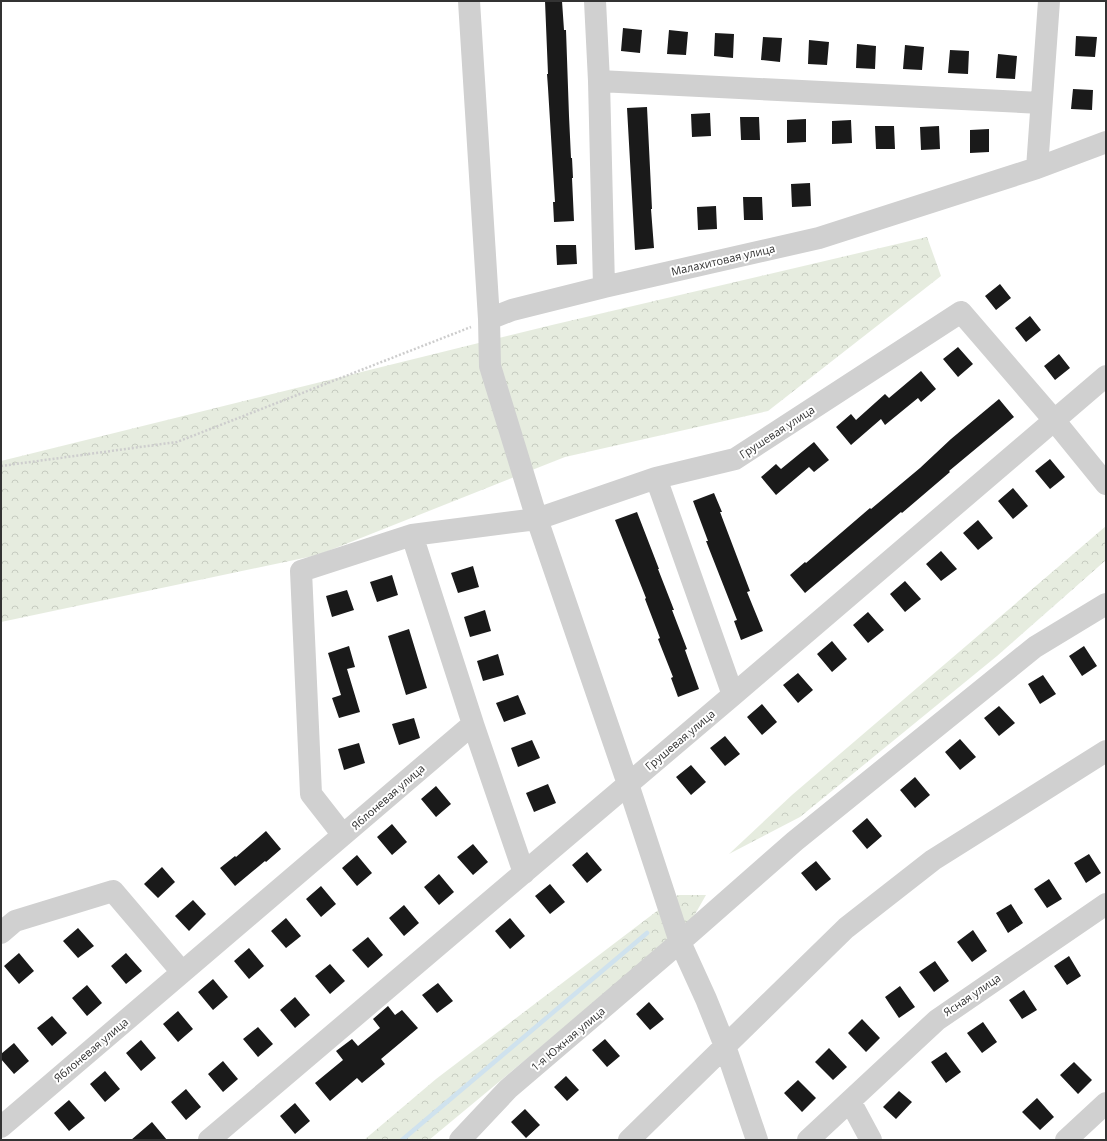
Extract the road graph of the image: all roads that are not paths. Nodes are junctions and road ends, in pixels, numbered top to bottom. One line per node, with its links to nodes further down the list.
1 (469, 1): 9 (street)
2 (595, 1): 4 (street)
3 (1049, 1): 5 (street)
4 (598, 81): 5 (street); 8 (street)
5 (1041, 103): 7 (street)
6 (1106, 142): 7 (street, Малахитовая улица)
7 (1037, 168): 8 (street, Малахитовая улица)
8 (604, 287): 9 (street, Малахитовая улица)
9 (489, 320): 14 (street)
10 (1106, 376): 11 (street, Грушевая улица)
11 (1054, 420): 12 (street, Грушевая улица); 13 (street); 17 (street, Грушевая улица)
12 (656, 478): 14 (street); 17 (street)
13 (1106, 484)
14 (537, 519): 15 (street); 20 (street)
15 (412, 535): 18 (street); 21 (street)
16 (1106, 604): 25 (street, 1-я Южная улица)
17 (733, 695): 20 (street, Грушевая улица)
18 (473, 724): 21 (street, Яблоневая улица); 22 (street)
19 (1106, 751): 27 (street)
20 (628, 784): 22 (street); 25 (street)
21 (343, 835): 26 (street, Яблоневая улица)
22 (524, 873): 31 (street)
23 (1106, 904): 28 (street, Ясная улица)
24 (1, 933): 26 (street)
25 (680, 942): 27 (street); 32 (street, 1-я Южная улица)
26 (182, 972): 30 (street, Яблоневая улица)
27 (725, 1046): 33 (street); 34 (street)
28 (850, 1101): 35 (street, Ясная улица); 36 (street)
29 (1106, 1103): 37 (street)
30 (1, 1127)
31 (209, 1140)
32 (460, 1140)
33 (629, 1140)
34 (757, 1140)
35 (808, 1140)
36 (871, 1140)
37 (1066, 1140)

